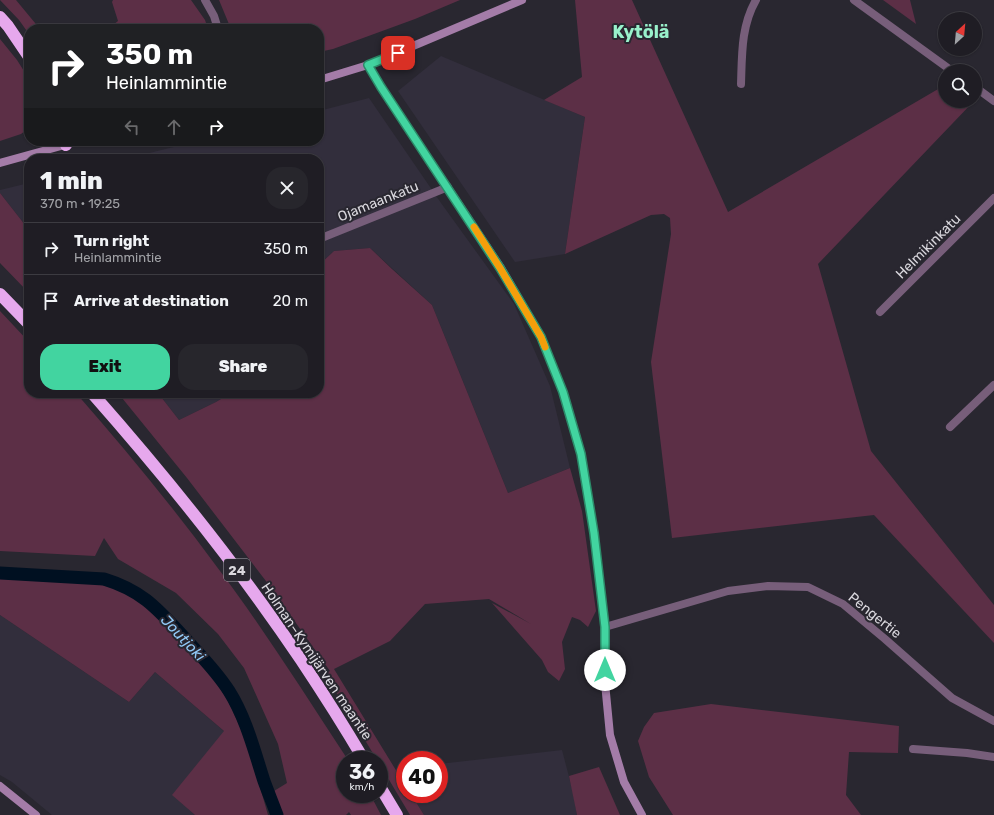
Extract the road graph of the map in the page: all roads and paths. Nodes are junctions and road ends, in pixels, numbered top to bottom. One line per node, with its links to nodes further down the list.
1 (205, 0): 6 (street)
2 (522, 0): 9 (street)
3 (756, 0): 11 (street)
4 (854, 0): 8 (street)
5 (0, 17): 7 (highway)
6 (216, 24)
7 (24, 48)
8 (942, 64)
9 (368, 65): 10 (street); 18 (street)
10 (324, 78)
11 (741, 84)
12 (982, 92): 13 (street)
13 (992, 97)
14 (55, 146): 15 (street)
15 (29, 154)
16 (24, 156): 17 (street)
17 (0, 163)
18 (448, 187): 20 (street, Ojamaankatu); 27 (street)
19 (994, 198): 22 (street, Helmikinkatu)
20 (324, 238)
21 (0, 294): 23 (highway)
22 (880, 312)
23 (24, 319)
24 (994, 385): 26 (street)
25 (96, 398): 30 (highway, Holman–Kymijärven maantie / 24)
26 (950, 427)
27 (605, 627): 28 (street, Pengertie); 36 (street)
28 (994, 720)
29 (913, 749): 31 (street)
30 (358, 751)
31 (994, 757)
32 (0, 786): 34 (street)
33 (388, 800): 35 (highway)
34 (36, 815)
35 (397, 815)
36 (642, 815)

